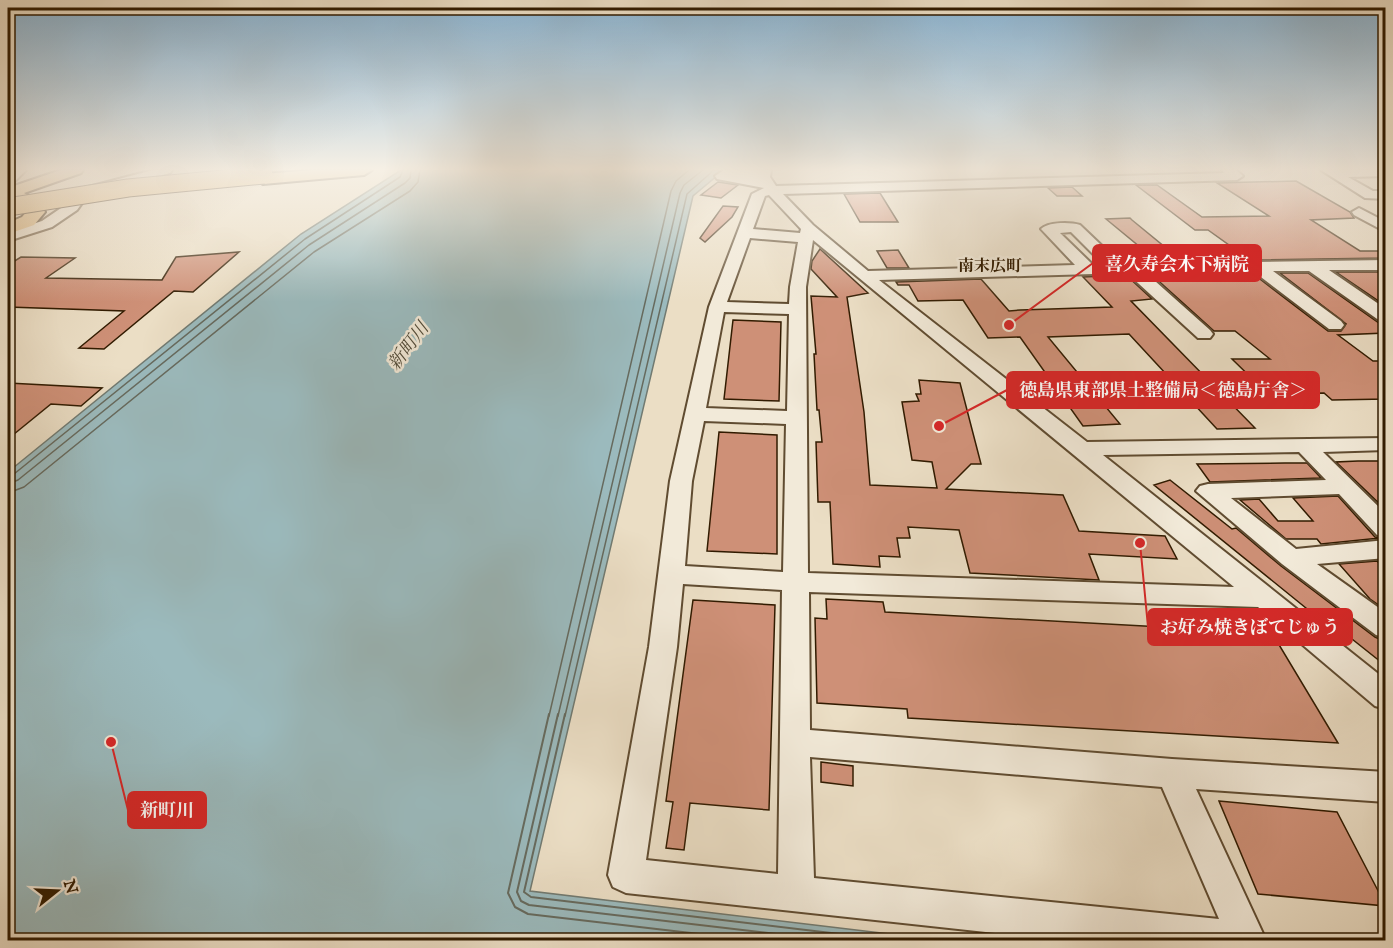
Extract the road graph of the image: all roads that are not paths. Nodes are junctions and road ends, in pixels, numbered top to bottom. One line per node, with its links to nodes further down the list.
1 (34, 214): 7 (main road)
2 (63, 214): 10 (street)
3 (751, 214): 8 (street)
4 (793, 214): 9 (street)
5 (1372, 217): 6 (street)
6 (1386, 228)
7 (8, 229)
8 (743, 233): 9 (street); 17 (street)
9 (807, 233): 16 (street); 18 (street)
10 (8, 237)
11 (1386, 265): 12 (street)
12 (1312, 266): 13 (street); 19 (street)
13 (1257, 267): 14 (street); 20 (street)
14 (1124, 268): 15 (street); 15 (street); 21 (street)
15 (1088, 269): 16 (street)
16 (864, 276): 26 (street)
17 (717, 307): 18 (street); 22 (street)
18 (797, 309): 23 (street)
19 (1386, 317)
20 (1335, 325)
21 (1204, 334)
22 (695, 414): 23 (street); 31 (street)
23 (796, 418): 32 (street)
24 (1304, 445): 25 (street); 26 (street); 27 (street)
25 (1384, 446)
26 (1082, 449): 33 (street)
27 (1344, 487): 28 (street); 30 (street)
28 (1386, 529)
29 (1386, 549): 30 (street)
30 (1291, 558): 34 (street)
31 (670, 574): 32 (street); 39 (street)
32 (795, 582): 33 (street); 36 (street)
33 (1264, 598): 35 (street)
34 (1386, 628)
35 (1386, 697)
36 (794, 742): 37 (street); 39 (street)
37 (1172, 773): 38 (street); 41 (street)
38 (1386, 787)
39 (796, 894): 40 (street)
40 (1240, 940)
41 (1247, 940)

